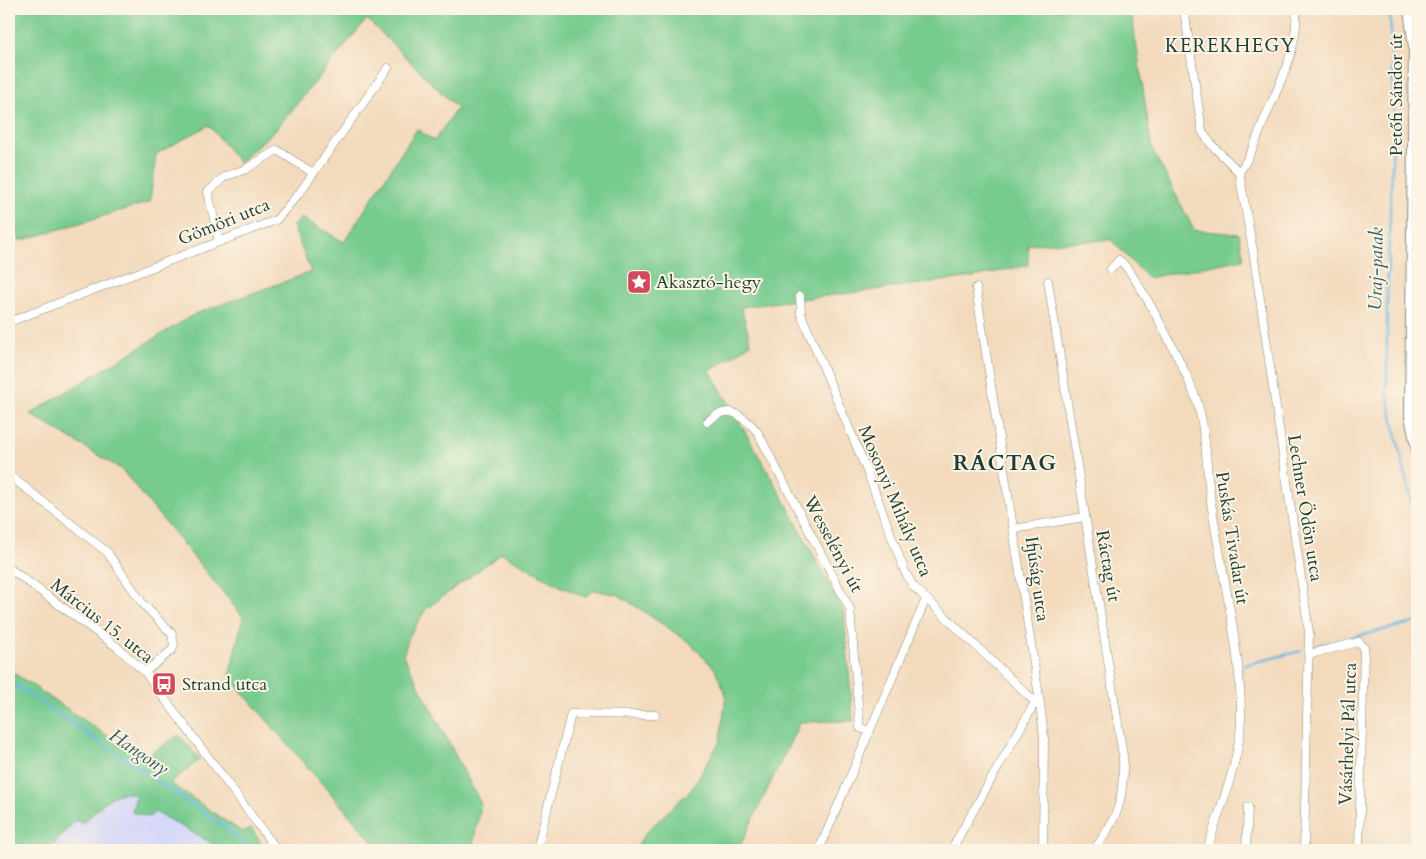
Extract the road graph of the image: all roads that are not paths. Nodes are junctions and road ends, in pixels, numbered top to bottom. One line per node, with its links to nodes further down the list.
1 (1184, 9): 5 (street)
2 (1296, 9): 5 (street)
3 (1409, 9): 12 (street, Petőfi Sándor út)
4 (388, 68): 6 (street, Gömöri utca)
5 (1239, 172): 21 (street, Lechner Ödön utca)
6 (313, 173): 7 (street, Gömöri utca); 7 (street)
7 (219, 242): 13 (street, Gömöri utca)
8 (1111, 269): 33 (street, Puskás Tivadar út)
9 (1048, 281): 17 (street, Ráctag út)
10 (976, 288): 18 (street, Ifjúság utca)
11 (800, 296): 20 (street, Mosonyi Mihály utca)
12 (1414, 309): 15 (street, Petőfi Sándor út)
13 (9, 322)
14 (707, 422): 25 (street, Wesselényi út)
15 (1416, 445)
16 (9, 475): 22 (street)
17 (1084, 517): 18 (street); 32 (street, Ráctag út)
18 (1014, 529): 23 (street, Ifjúság utca)
19 (9, 568): 22 (street, Március 15. utca)
20 (926, 599): 23 (street); 25 (street, Mosonyi Mihály utca)
21 (1310, 654): 35 (street, Lechner Ödön utca); 36 (street, Vásárhelyi Pál utca)
22 (145, 672): 27 (street, Március 15. utca)
23 (1040, 703): 30 (street); 31 (street)
24 (655, 714): 28 (street)
25 (869, 731): 29 (street, Mosonyi Mihály utca)
26 (1248, 807): 34 (street)
27 (277, 850)
28 (537, 850)
29 (819, 850)
30 (951, 850)
31 (1043, 850)
32 (1094, 850)
33 (1207, 850)
34 (1246, 850)
35 (1304, 850)
36 (1359, 850)

